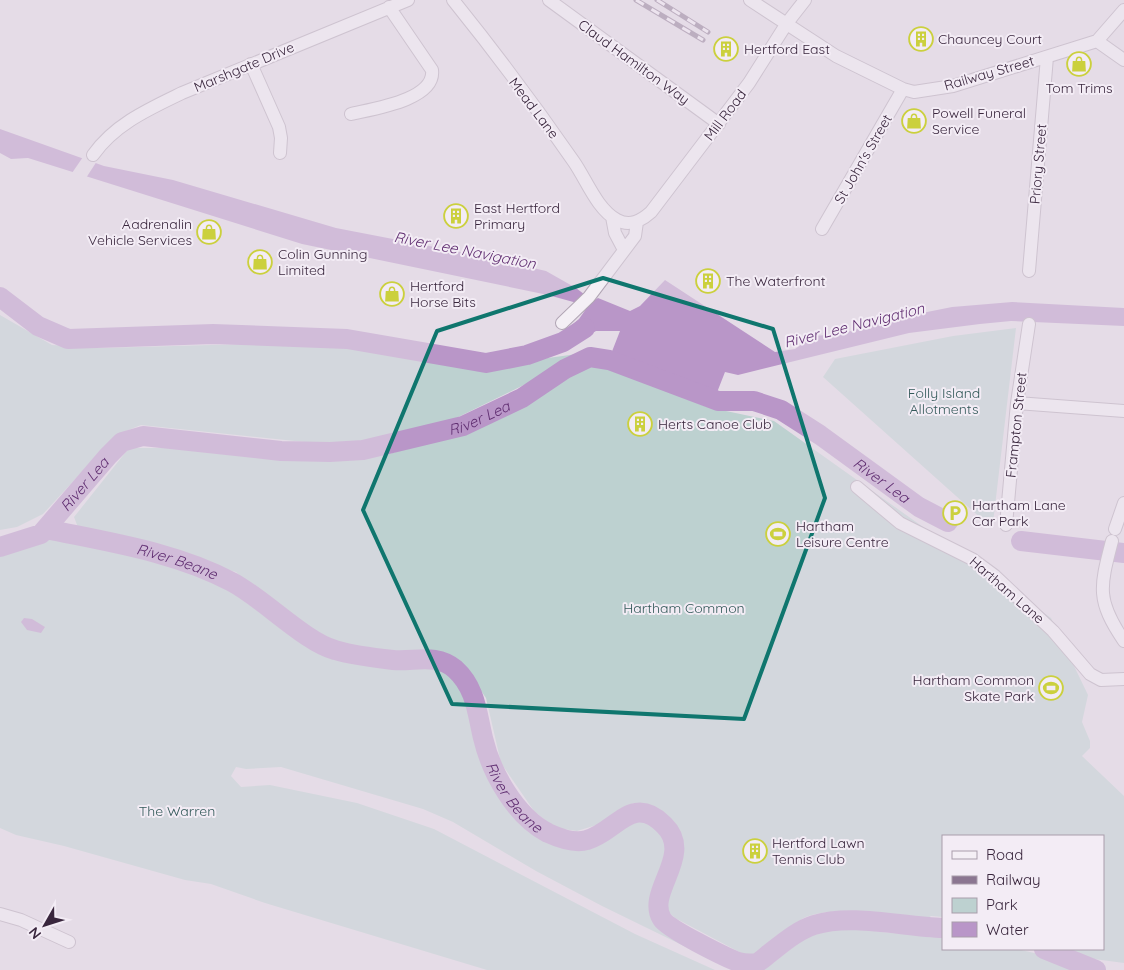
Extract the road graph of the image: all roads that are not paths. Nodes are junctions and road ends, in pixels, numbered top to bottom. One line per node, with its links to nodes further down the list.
1 (408, 0): 6 (street, Marshgate Drive)
2 (453, 0): 18 (street, Mead Lane)
3 (549, 0): 15 (street, Claud Hamilton Way)
4 (750, 0): 8 (street, Railway Street)
5 (805, 0): 8 (street, Mill Road)
6 (389, 8): 12 (street, Marshgate Drive); 14 (street)
7 (1124, 10): 9 (street)
8 (787, 23): 13 (street, Railway Street); 15 (street, Mill Road)
9 (1097, 41): 10 (street, Railway Street); 11 (street)
10 (1047, 56): 13 (street, Railway Street); 22 (street, Priory Street)
11 (1124, 60)
12 (251, 64): 16 (street); 17 (street, Marshgate Drive)
13 (904, 90): 20 (street, St John's Street)
14 (351, 114)
15 (719, 124): 19 (street, Mill Road)
16 (280, 153)
17 (93, 156)
18 (612, 217): 19 (street); 21 (street)
19 (637, 222): 21 (street, Mill Road)
20 (822, 229)
21 (624, 250): 23 (street, Mill Road)
22 (1029, 271)
23 (562, 323)
24 (1028, 324): 25 (street, Frampton Street)
25 (1016, 403): 26 (street); 29 (street, Frampton Street)
26 (1124, 411)
27 (857, 487): 31 (street, Hartham Lane)
28 (1124, 502): 30 (street)
29 (1006, 525)
30 (1124, 641)
31 (1124, 679)
32 (0, 914): 33 (street)
33 (69, 942)

